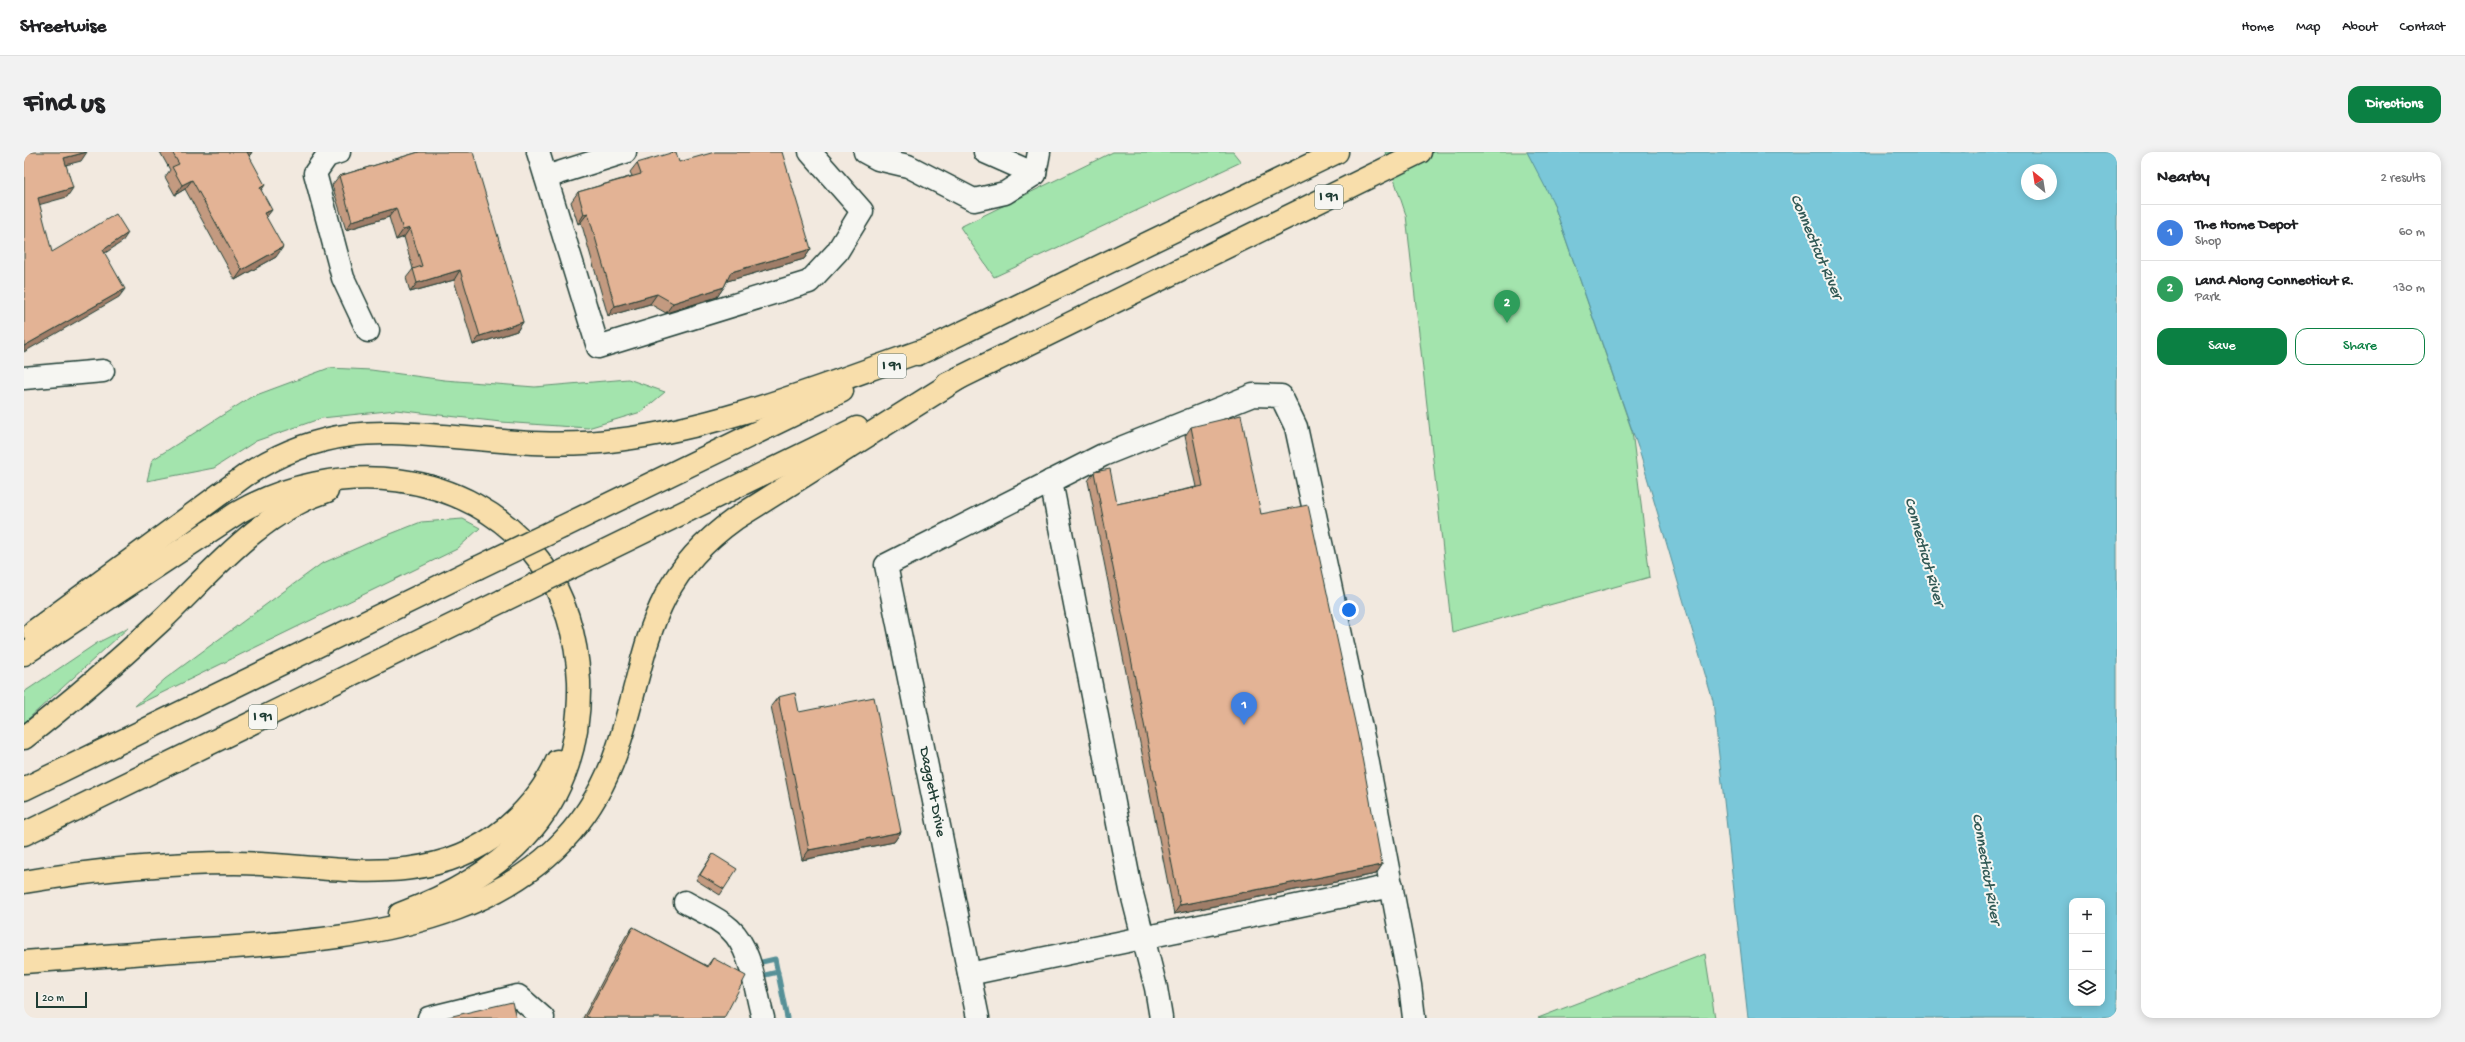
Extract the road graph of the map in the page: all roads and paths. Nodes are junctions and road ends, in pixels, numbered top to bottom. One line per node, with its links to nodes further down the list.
1 (339, 152): 12 (street)
2 (538, 152): 11 (street)
3 (625, 152): 11 (street)
4 (810, 152): 11 (street)
5 (865, 152): 10 (street)
6 (1039, 152): 10 (street)
7 (1337, 152): 13 (highway, I 91)
8 (1420, 152): 15 (highway, I 91)
9 (988, 153): 10 (street)
10 (1036, 174)
11 (546, 176)
12 (368, 331)
13 (930, 348): 19 (highway); 23 (highway, I 91, bridge)
14 (103, 371): 16 (street)
15 (961, 377): 24 (highway, I 91, bridge); 29 (highway)
16 (24, 378)
17 (1051, 481): 26 (street); 28 (street); 31 (street, Daggett Drive)
18 (450, 494): 20 (highway); 21 (highway); 22 (highway)
19 (24, 638)
20 (24, 654)
21 (578, 675): 25 (highway); 29 (highway)
22 (24, 738)
23 (24, 789)
24 (24, 834)
25 (24, 882)
26 (1392, 886): 28 (street); 37 (street)
27 (684, 902): 34 (street)
28 (1144, 939): 31 (street); 36 (street)
29 (267, 945): 30 (highway)
30 (24, 962)
31 (969, 974): 35 (street, Daggett Drive)
32 (429, 1018): 33 (street)
33 (543, 1018)
34 (763, 1018)
35 (978, 1018)
36 (1161, 1018)
37 (1414, 1018)

